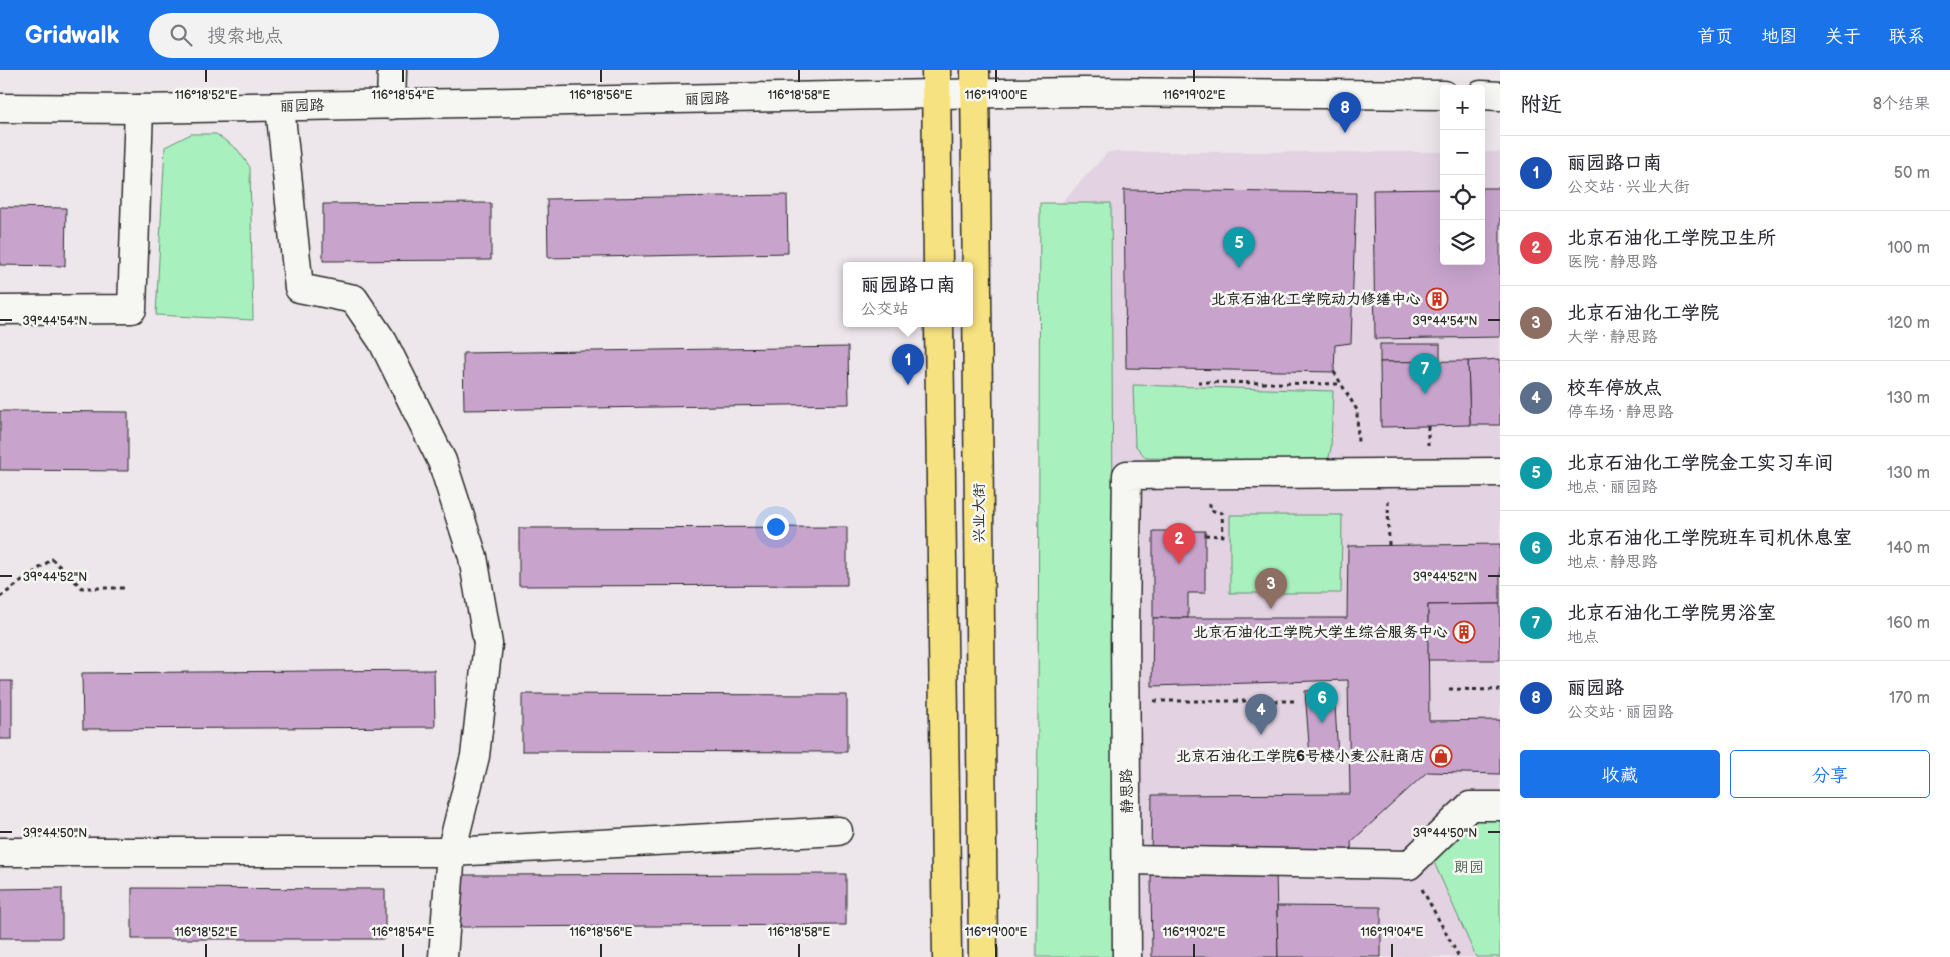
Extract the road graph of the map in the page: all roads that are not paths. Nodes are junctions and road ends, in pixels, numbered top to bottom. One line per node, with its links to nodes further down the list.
1 (392, 70): 7 (street)
2 (936, 82): 3 (street, 丽园路); 7 (street, 丽园路); 11 (main road)
3 (976, 82): 4 (street, 丽园路); 22 (main road, 兴业大街)
4 (1440, 95)
5 (1485, 96): 6 (street)
6 (1500, 96)
7 (391, 105): 8 (street, 丽园路)
8 (280, 107): 10 (street, 丽园路); 18 (street)
9 (0, 108): 10 (street, 丽园路)
10 (139, 109): 12 (street)
11 (938, 262)
12 (0, 310)
13 (939, 327): 21 (main road)
14 (1500, 472): 19 (street, 静思路)
15 (1500, 806): 19 (street)
16 (838, 831): 18 (street)
17 (0, 852): 18 (street)
18 (451, 852): 20 (street)
19 (1127, 860): 23 (street, 静思路)
20 (443, 957)
21 (947, 957)
22 (983, 957)
23 (1127, 957)

